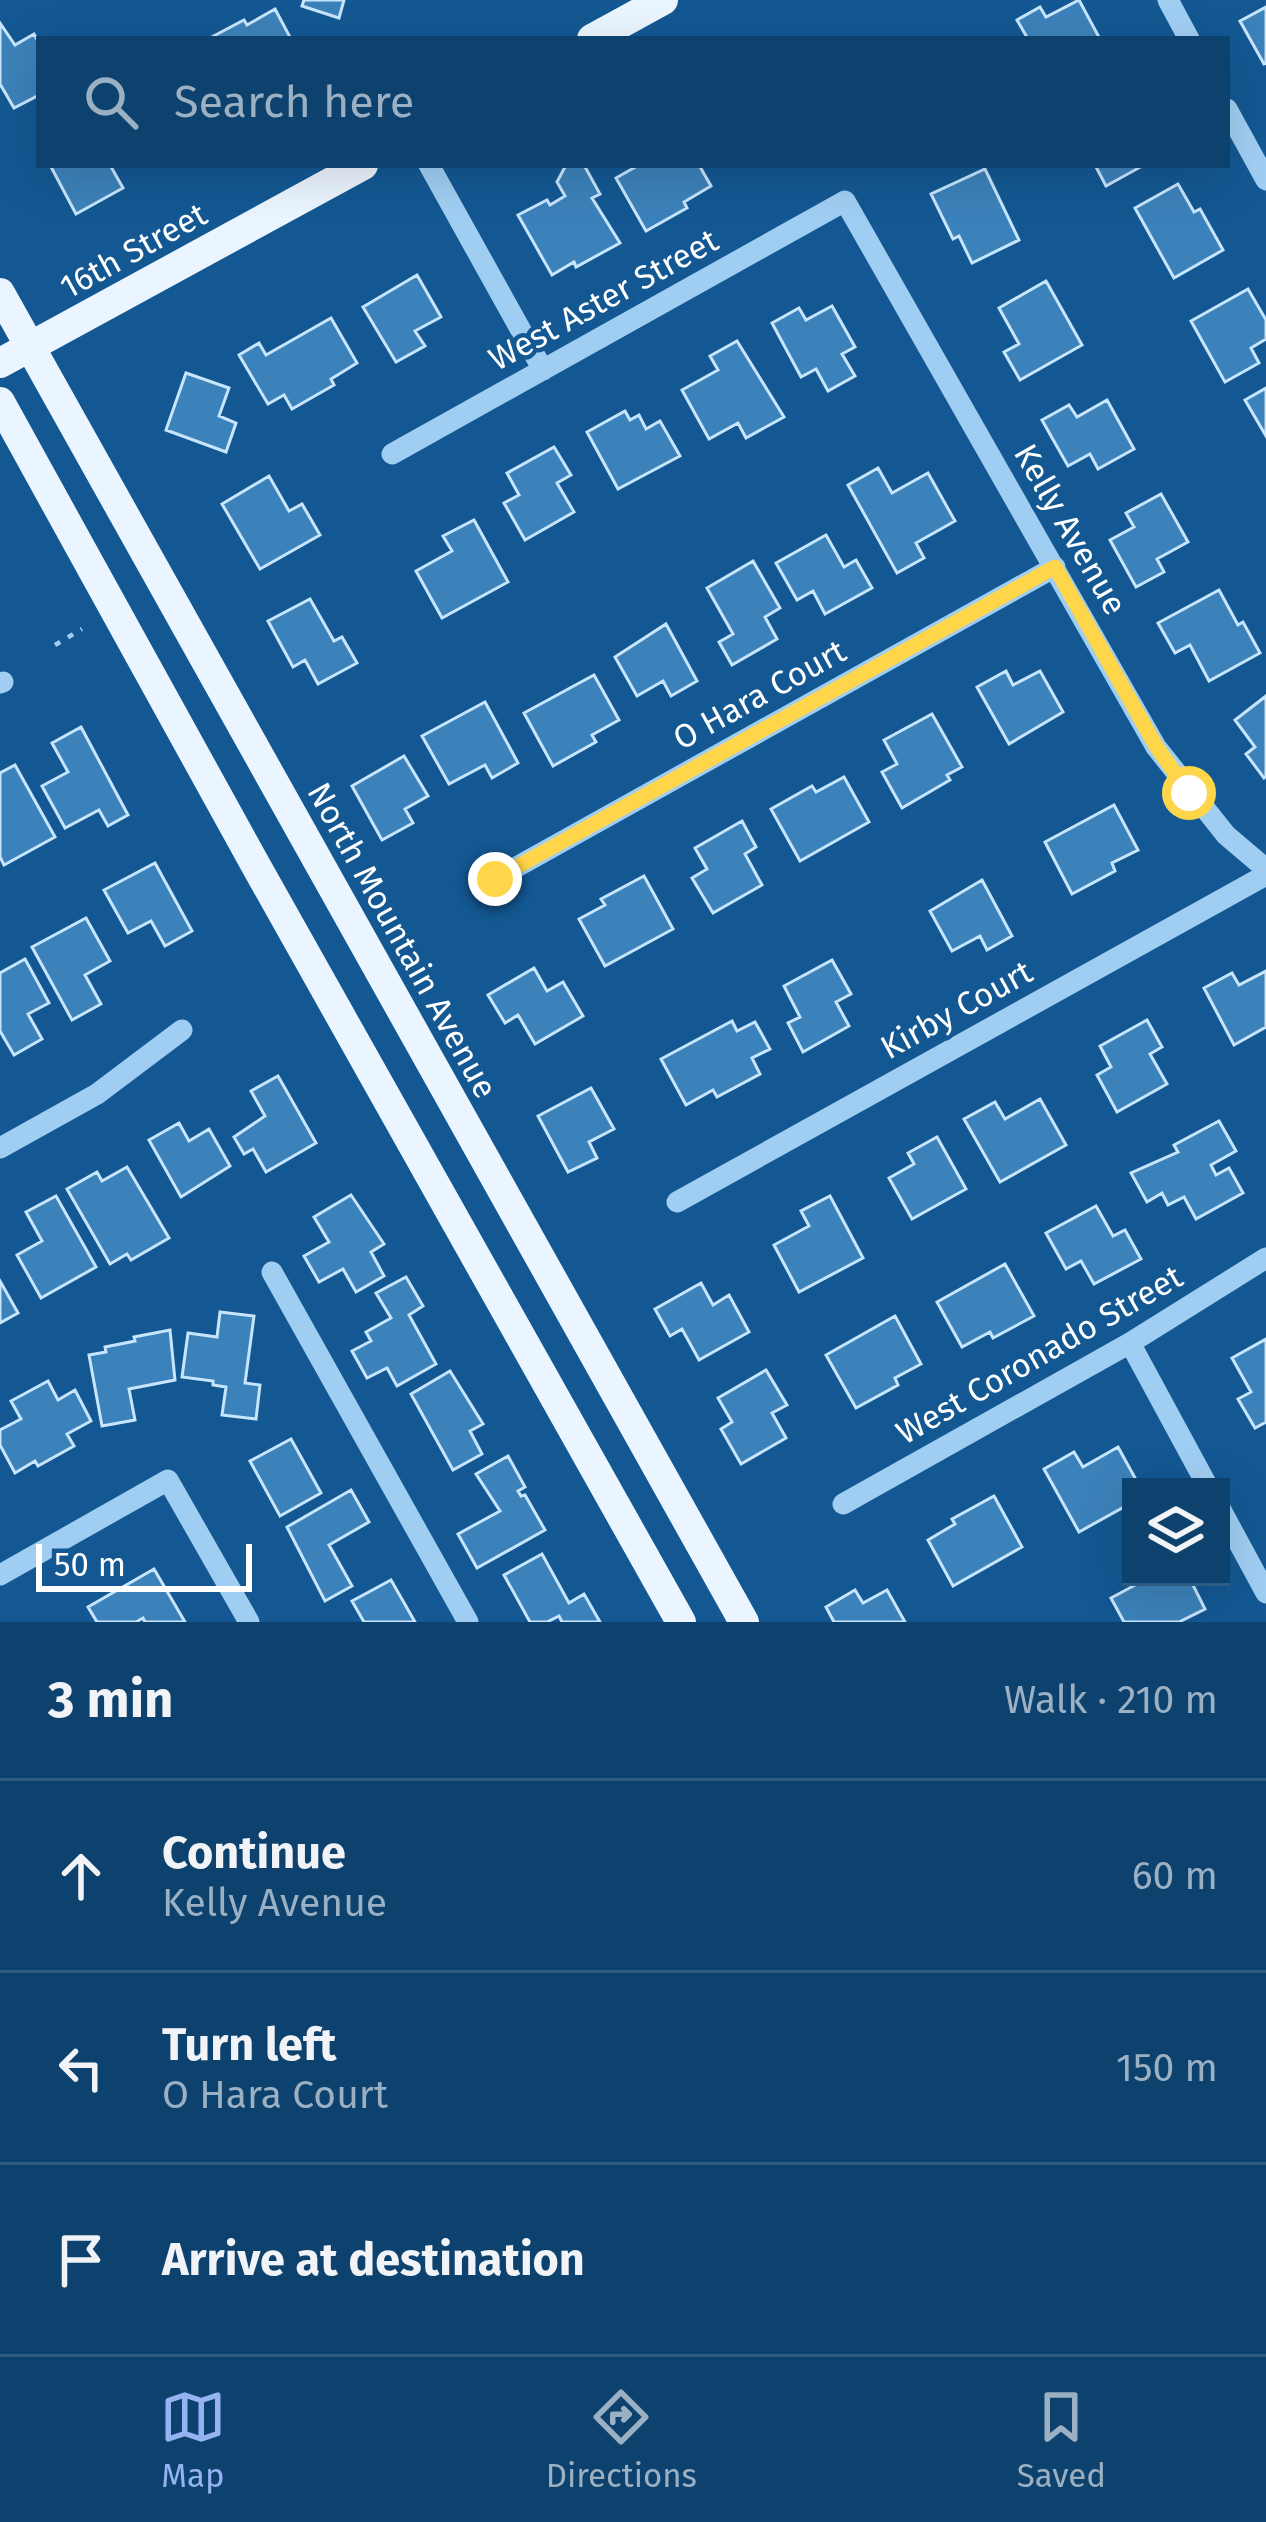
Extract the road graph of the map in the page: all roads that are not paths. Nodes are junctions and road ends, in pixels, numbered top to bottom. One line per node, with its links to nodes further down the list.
1 (663, 0): 3 (main road)
2 (1168, 0): 5 (street)
3 (631, 8): 4 (main road)
4 (596, 36)
5 (1187, 36)
6 (1230, 114): 9 (street)
7 (358, 168): 12 (main road, 16th Street)
8 (431, 168): 14 (street)
9 (1264, 173)
10 (845, 201): 14 (street, West Aster Street); 17 (street, Kelly Avenue)
11 (0, 293): 12 (main road, North Mountain Avenue)
12 (30, 347): 13 (main road, 16th Street); 34 (main road, North Mountain Avenue)
13 (0, 363)
14 (543, 370): 16 (street, West Aster Street)
15 (0, 402): 33 (main road)
16 (392, 454)
17 (1055, 567): 18 (street, Kelly Avenue); 19 (street, O Hara Court)
18 (1266, 872): 22 (street, Kirby Court)
19 (495, 879)
20 (182, 1030): 21 (street)
21 (0, 1148)
22 (677, 1202)
23 (1266, 1258): 25 (street, West Coronado Street)
24 (272, 1272): 32 (street)
25 (1130, 1343): 26 (street); 27 (street, West Coronado Street)
26 (1203, 1478)
27 (843, 1504)
28 (1230, 1527): 30 (street)
29 (0, 1575): 31 (street)
30 (1266, 1593)
31 (249, 1622)
32 (468, 1622)
33 (681, 1622)
34 (744, 1622)

